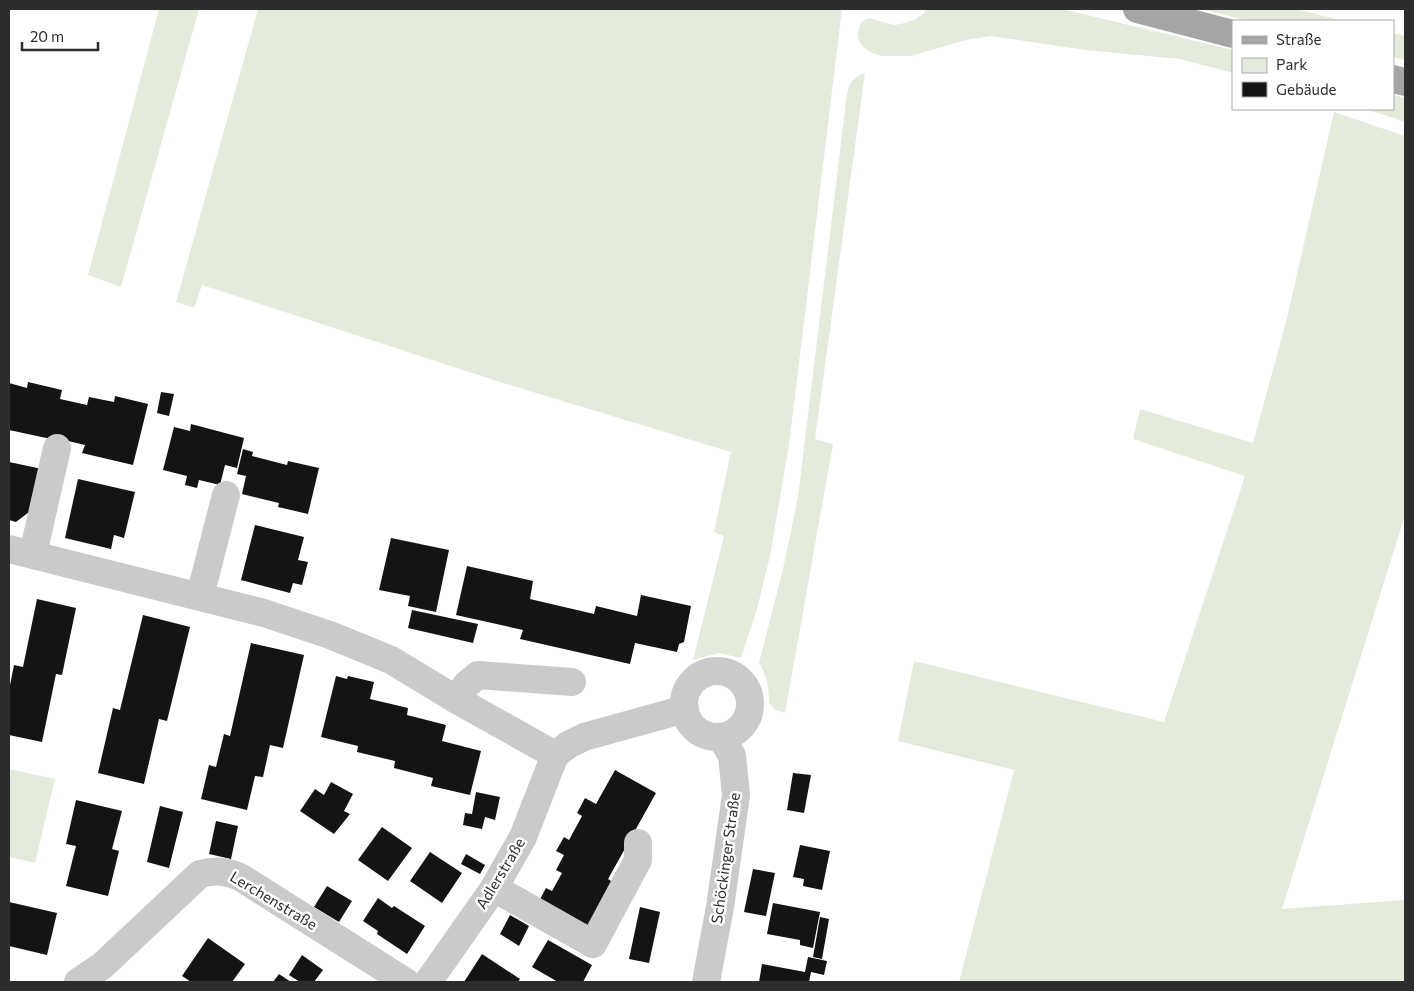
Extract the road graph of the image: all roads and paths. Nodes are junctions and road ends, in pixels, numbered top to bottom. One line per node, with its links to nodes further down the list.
1 (1137, 9): 2 (main road)
2 (1232, 34)
3 (57, 448): 5 (street)
4 (226, 495): 6 (street)
5 (21, 552): 6 (street)
6 (200, 596): 8 (street)
7 (572, 682): 8 (street)
8 (456, 700): 11 (street)
9 (684, 710): 10 (street); 10 (street); 11 (street)
10 (721, 737): 17 (street, Schöckinger Straße)
11 (555, 755): 13 (street, Adlerstraße)
12 (638, 843): 13 (street)
13 (494, 888): 16 (street, Adlerstraße)
14 (78, 982): 15 (street, Lerchenstraße)
15 (406, 982)
16 (428, 982)
17 (706, 982)

